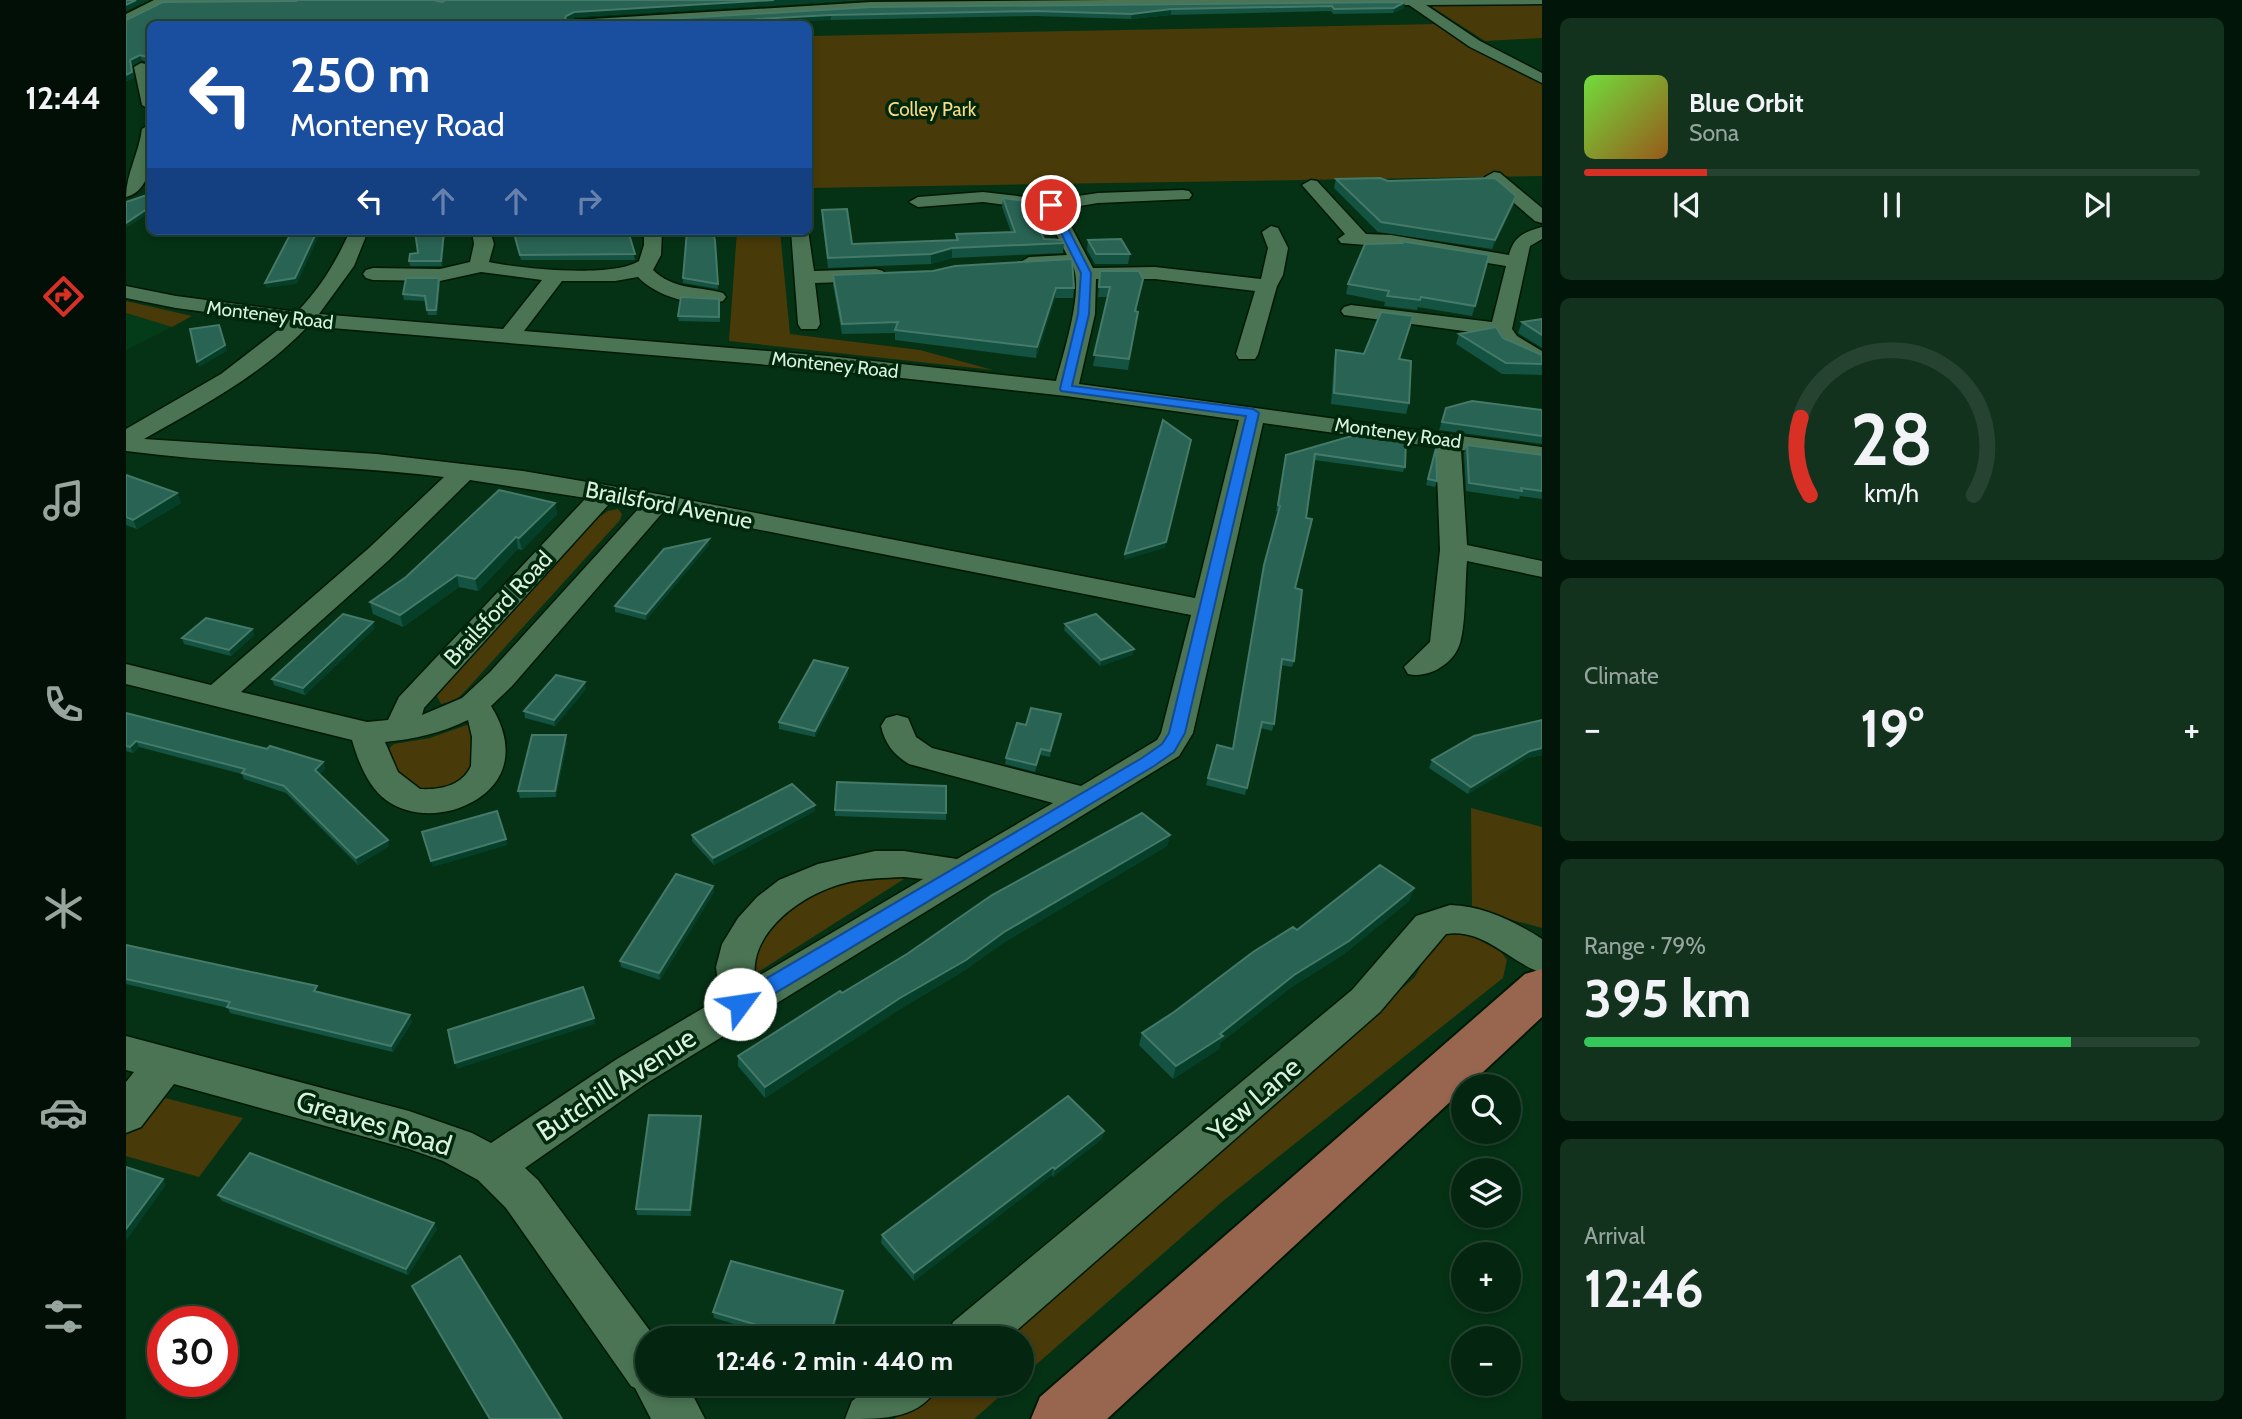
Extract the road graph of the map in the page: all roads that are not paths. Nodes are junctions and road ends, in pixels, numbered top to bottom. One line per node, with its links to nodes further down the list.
1 (164, 0): 2 (street); 10 (street)
2 (297, 0)
3 (433, 0): 4 (street)
4 (445, 0)
5 (1410, 0): 6 (street); 7 (street); 12 (street)
6 (1542, 0)
7 (1098, 2): 9 (street)
8 (672, 5): 9 (street)
9 (682, 17): 11 (street)
10 (126, 19)
11 (621, 21)
12 (1475, 44): 13 (street); 15 (street)
13 (1520, 50)
14 (139, 67): 16 (street)
15 (1542, 79)
16 (147, 95)
17 (147, 146): 19 (street)
18 (1473, 181): 24 (street)
19 (137, 185)
20 (1311, 185): 31 (street)
21 (1183, 195): 23 (street)
22 (918, 202): 23 (street)
23 (1051, 205): 34 (street)
24 (1542, 217)
25 (1271, 232): 40 (street)
26 (1542, 233): 31 (street)
27 (357, 235): 44 (street)
28 (482, 235): 33 (street)
29 (653, 235): 35 (street)
30 (800, 235): 39 (street)
31 (1515, 262): 46 (street)
32 (1003, 264): 34 (street)
33 (481, 266): 36 (street); 38 (street)
34 (1082, 267): 40 (street); 50 (street)
35 (642, 270): 38 (street); 42 (street)
36 (373, 274)
37 (894, 274): 39 (street)
38 (557, 275): 47 (street)
39 (804, 277): 45 (street)
40 (1267, 286): 48 (street)
41 (126, 292): 44 (street, Monteney Road)
42 (716, 298)
43 (1351, 311): 46 (street)
44 (303, 319): 47 (street, Monteney Road); 52 (street)
45 (808, 324)
46 (1501, 329): 49 (street)
47 (510, 335): 50 (street, Monteney Road)
48 (1247, 354)
49 (1536, 357)
50 (1066, 389): 51 (street, Monteney Road)
51 (1253, 413): 53 (street, Monteney Road); 61 (street, Butchill Avenue)
52 (126, 439)
53 (1448, 440): 55 (street, Monteney Road); 59 (street)
54 (126, 444): 56 (street, Brailsford Avenue)
55 (1542, 454)
56 (465, 471): 57 (street, Brailsford Avenue); 64 (street)
57 (605, 493): 58 (street, Brailsford Avenue); 67 (street, Brailsford Road)
58 (658, 502): 61 (street, Brailsford Avenue); 65 (street, Brailsford Road)
59 (1454, 550): 60 (street); 62 (street)
60 (1542, 569)
61 (1205, 609): 69 (street, Butchill Avenue)
62 (1419, 667)
63 (126, 674): 64 (street, Brailsford Road)
64 (217, 696): 68 (street, Brailsford Road)
65 (473, 705): 67 (street, Brailsford Road); 68 (street)
66 (897, 726): 69 (street)
67 (409, 729): 68 (street, Brailsford Road)
68 (367, 733)
69 (1084, 799): 70 (street, Butchill Avenue)
70 (960, 873): 73 (street, Butchill Avenue); 73 (street)
71 (1542, 958): 77 (street, Yew Lane)
72 (1542, 988): 83 (main road)
73 (740, 1004): 76 (street, Butchill Avenue)
74 (146, 1058): 75 (street); 76 (street, Greaves Road)
75 (126, 1114)
76 (493, 1166): 78 (street, Greaves Road)
77 (986, 1326)
78 (635, 1351)
79 (666, 1396): 81 (street)
80 (900, 1396): 82 (street)
81 (680, 1419)
82 (870, 1419)
83 (1062, 1419)

